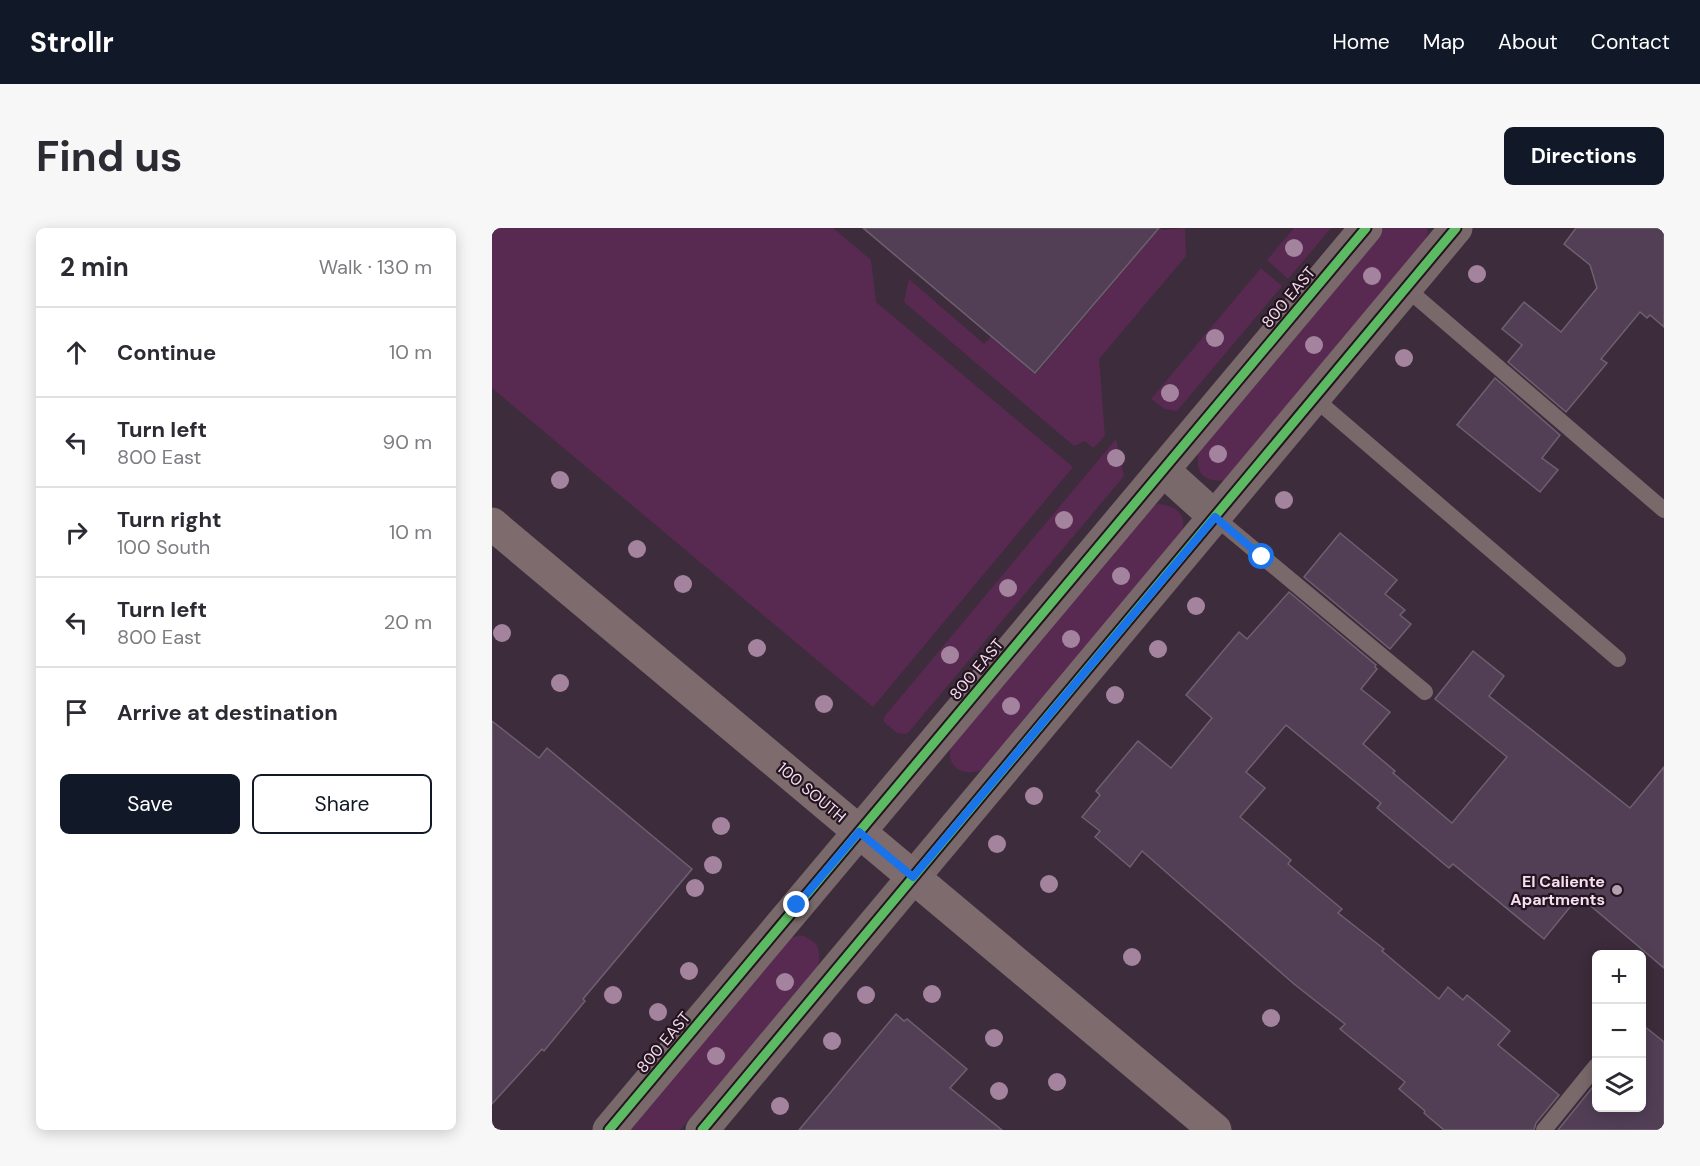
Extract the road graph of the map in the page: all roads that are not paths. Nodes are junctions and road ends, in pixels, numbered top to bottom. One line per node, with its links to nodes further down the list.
1 (1366, 228): 5 (street, 800 EAST)
2 (1456, 228): 3 (street)
3 (1406, 288): 4 (street); 6 (lane)
4 (1314, 398): 7 (street); 9 (lane)
5 (1163, 470): 7 (street); 11 (street, 800 EAST)
6 (1664, 510)
7 (1215, 517): 10 (lane); 12 (street)
8 (492, 524): 11 (main road, 100 SOUTH)
9 (1618, 659)
10 (1425, 692)
11 (859, 832): 12 (main road, 100 SOUTH); 14 (street, 800 EAST)
12 (913, 877): 15 (street); 16 (main road, 100 SOUTH)
13 (1592, 1071): 17 (lane)
14 (609, 1130)
15 (702, 1130)
16 (1215, 1130)
17 (1544, 1130)

